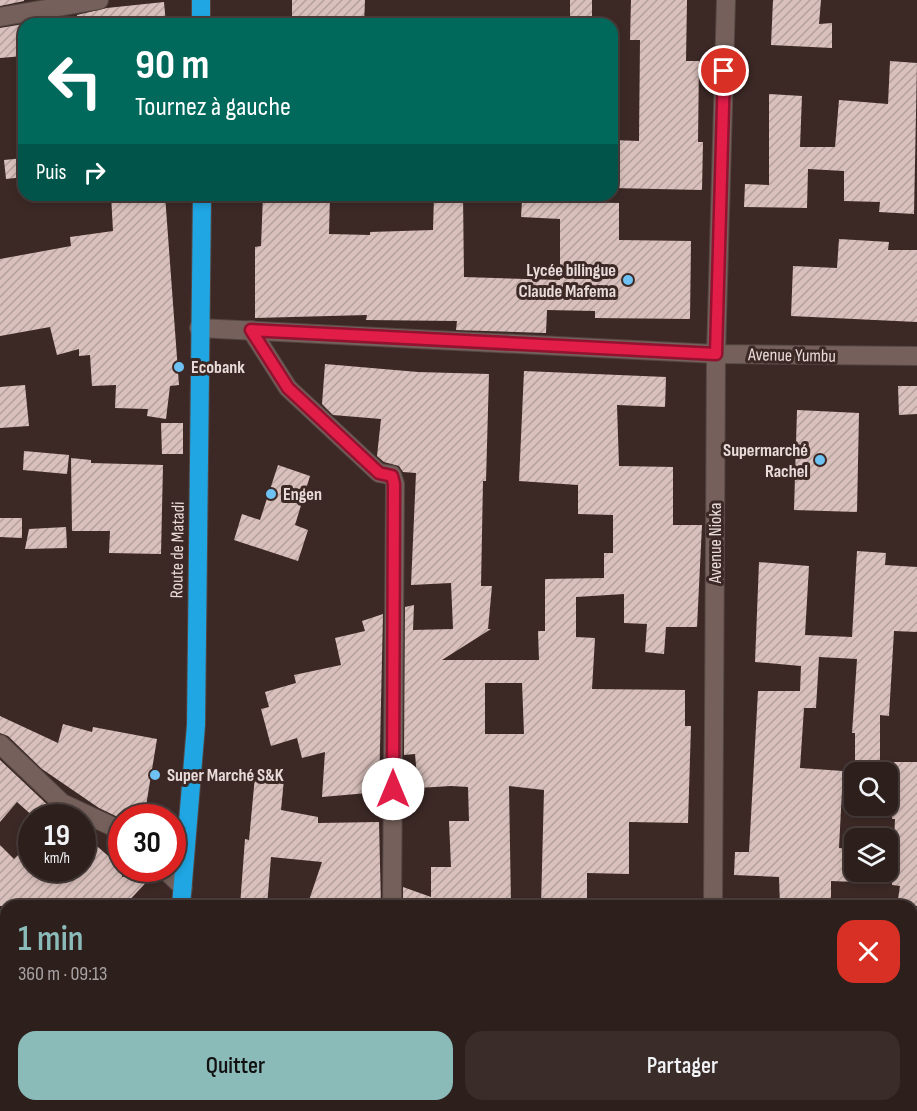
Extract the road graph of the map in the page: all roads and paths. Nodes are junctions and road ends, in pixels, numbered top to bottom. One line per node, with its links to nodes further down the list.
1 (99, 0): 4 (street)
2 (201, 0): 5 (highway)
3 (726, 0): 9 (street, Avenue Nioka)
4 (0, 17)
5 (201, 18)
6 (202, 201): 7 (highway, Route de Matadi)
7 (199, 328): 8 (street, Avenue Yumbu); 14 (highway, Route de Matadi)
8 (251, 330): 9 (street, Avenue Yumbu); 16 (street)
9 (716, 354): 10 (street, Avenue Yumbu); 17 (street, Avenue Nioka)
10 (917, 356)
11 (0, 744): 12 (street)
12 (108, 824)
13 (178, 882): 14 (street)
14 (183, 887): 15 (highway, Route de Matadi)
15 (182, 900)
16 (392, 900)
17 (713, 900)

